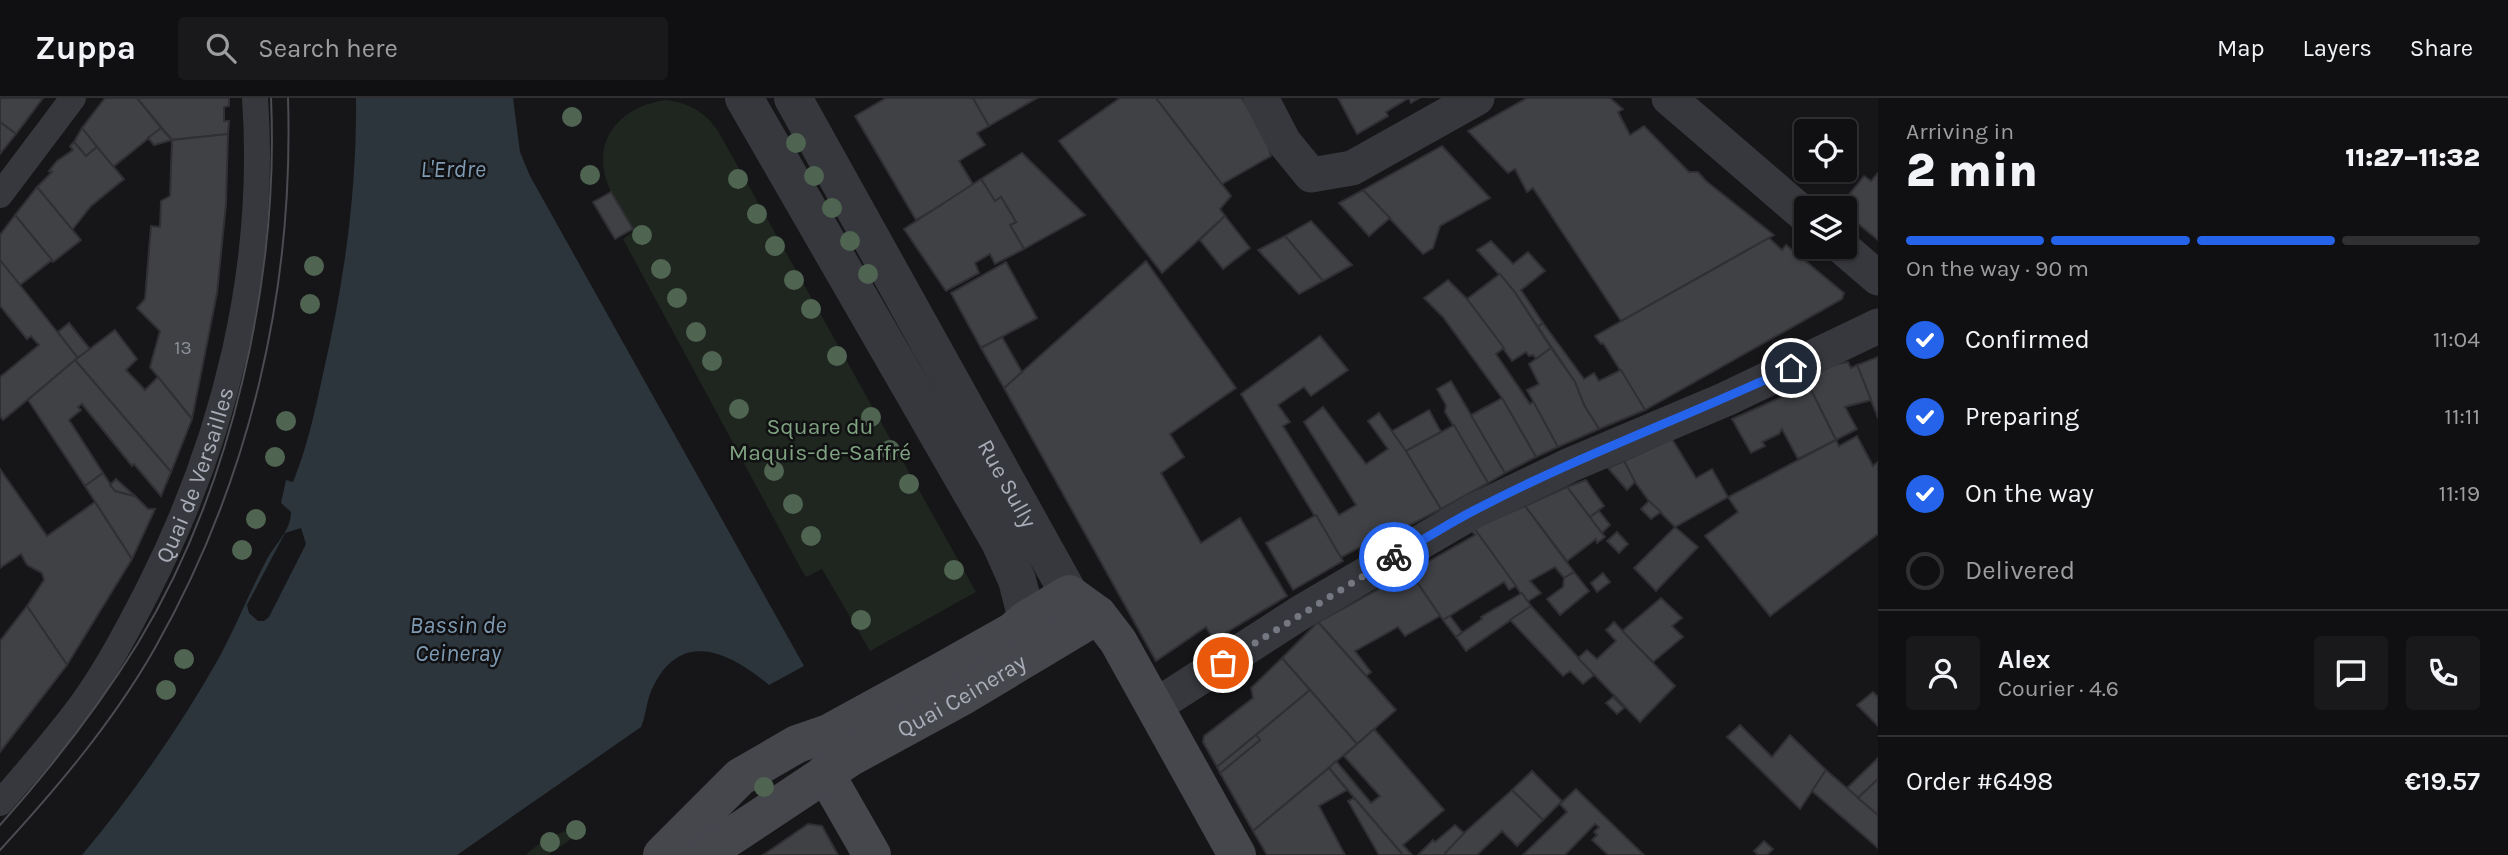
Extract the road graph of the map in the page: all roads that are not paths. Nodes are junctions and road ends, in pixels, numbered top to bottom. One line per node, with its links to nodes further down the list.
1 (73, 98): 8 (street)
2 (255, 98): 18 (street, Quai de Versailles)
3 (744, 98): 14 (street, Rue Sully)
4 (793, 98): 13 (street, Rue Sully)
5 (1261, 98): 6 (street)
6 (1477, 98)
7 (1670, 98): 9 (street)
8 (0, 195)
9 (1794, 206)
10 (1856, 259): 11 (street)
11 (1878, 278)
12 (1878, 326): 15 (street)
13 (1084, 605): 14 (main road, Quai Ceineray); 15 (main road, Rue Sully); 17 (main road, Quai Ceineray)
14 (1027, 619): 16 (main road, Quai Ceineray)
15 (1154, 707): 22 (main road, Rue Sully)
16 (829, 733): 17 (main road); 19 (main road, Quai Ceineray)
17 (825, 773): 20 (main road, Quai Ceineray); 21 (main road)
18 (0, 803)
19 (662, 855)
20 (703, 855)
21 (872, 855)
22 (1237, 855)

